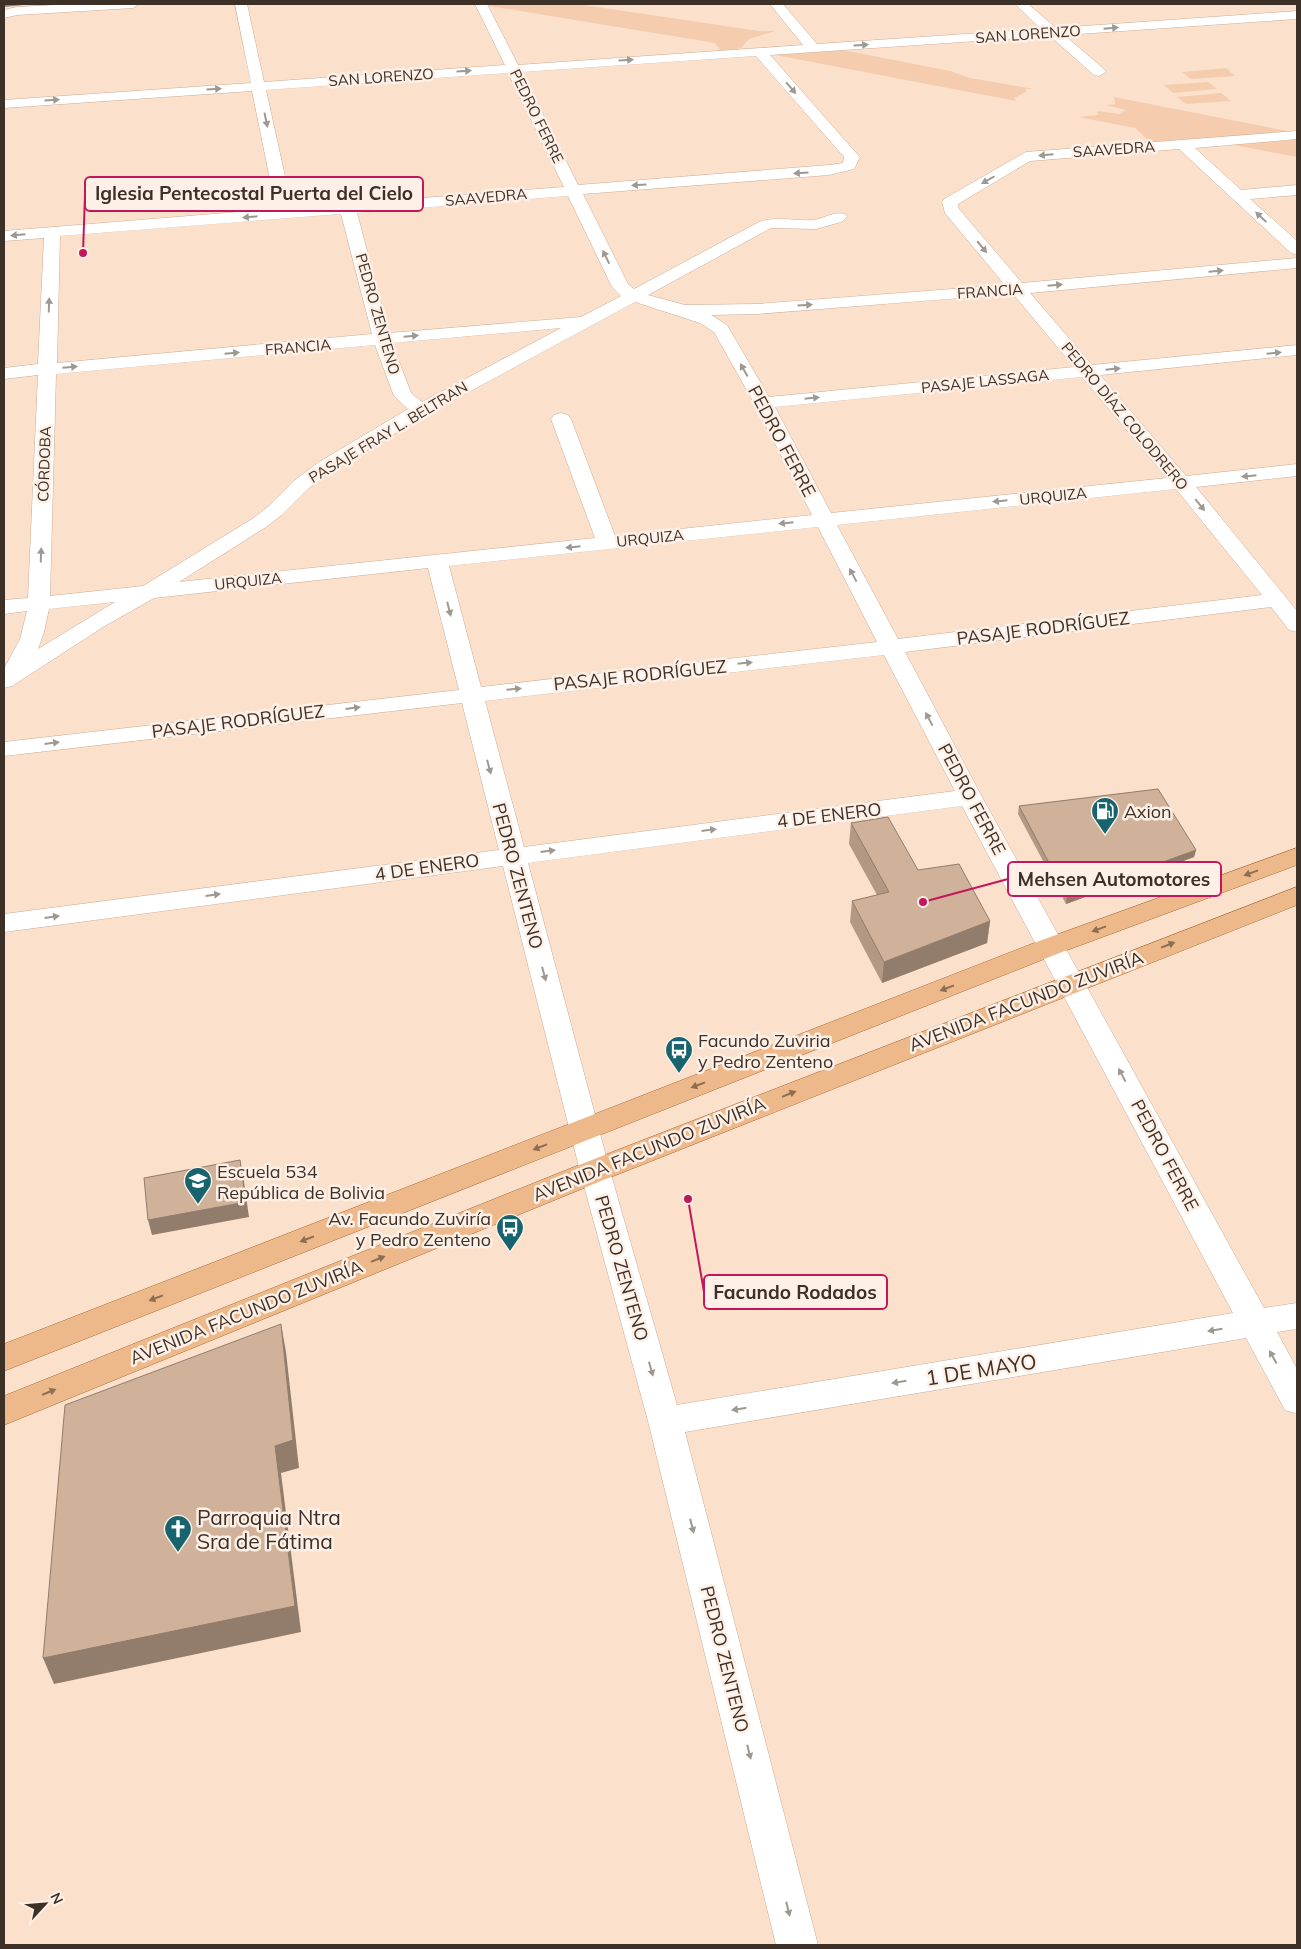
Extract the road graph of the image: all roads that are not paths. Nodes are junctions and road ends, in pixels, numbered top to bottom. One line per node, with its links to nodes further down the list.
1 (133, 4): 8 (street)
2 (241, 4): 20 (street)
3 (465, 4): 7 (street, PEDRO FERRE)
4 (776, 4): 15 (street)
5 (1021, 4): 14 (street)
6 (1264, 4): 11 (street)
7 (482, 6): 18 (street, PEDRO FERRE)
8 (4, 14)
9 (1163, 14): 12 (street)
10 (1297, 15): 11 (street, SAN LORENZO)
11 (1282, 16): 12 (street, SAN LORENZO); 13 (street)
12 (1148, 25): 14 (street, SAN LORENZO, one-way to 12)
13 (1297, 27)
14 (1055, 32): 16 (street, SAN LORENZO, one-way to 14); 19 (street)
15 (802, 35): 16 (street); 17 (street)
16 (813, 48): 17 (street, SAN LORENZO)
17 (759, 52): 18 (street, SAN LORENZO, one-way to 17); 24 (street, SAAVEDRA, one-way to 24)
18 (513, 68): 20 (street, SAN LORENZO, one-way to 18); 24 (street, PEDRO FERRE)
19 (1099, 72)
20 (259, 86): 21 (street, SAN LORENZO, one-way to 20); 29 (street, one-way to 29)
21 (4, 104)
22 (1297, 135): 23 (street, SAAVEDRA)
23 (1182, 144): 26 (street); 28 (street, SAAVEDRA, one-way to 28)
24 (573, 190): 27 (street, SAAVEDRA); 36 (street, PEDRO FERRE, one-way to 24)
25 (1297, 190): 26 (street)
26 (1238, 195): 33 (street, one-way to 26)
27 (348, 209): 29 (street, SAAVEDRA); 41 (street, PEDRO ZENTENO)
28 (951, 210): 35 (street, PEDRO DÍAZ COLODRERO, one-way to 35)
29 (285, 214): 31 (street, SAAVEDRA, one-way to 31)
30 (839, 217): 36 (street, PASAJE FRAY L. BELTRAN)
31 (52, 232): 32 (street, SAAVEDRA, one-way to 32); 43 (street, CÓRDOBA, one-way to 31)
32 (4, 236)
33 (1297, 250)
34 (1297, 263): 35 (street, FRANCIA, one-way to 34)
35 (1018, 289): 37 (street, FRANCIA, one-way to 35); 44 (street, PEDRO DÍAZ COLODRERO)
36 (632, 296): 38 (street); 39 (street, PASAJE FRAY L. BELTRAN)
37 (757, 308): 38 (street, FRANCIA); 40 (street)
38 (682, 310): 40 (street)
39 (591, 320): 41 (street, FRANCIA, one-way to 39); 47 (street, PASAJE FRAY L. BELTRAN)
40 (721, 329): 46 (street, PEDRO FERRE, one-way to 40)
41 (382, 339): 43 (street, FRANCIA, one-way to 41); 47 (street, PEDRO ZENTENO)
42 (1297, 350): 44 (street, PASAJE LASSAGA, one-way to 42)
43 (47, 369): 45 (street, FRANCIA); 56 (street, CÓRDOBA, one-way to 43)
44 (1087, 371): 46 (street, PASAJE LASSAGA, one-way to 44); 50 (street, PEDRO DÍAZ COLODRERO)
45 (4, 373)
46 (763, 403): 51 (street, PEDRO FERRE)
47 (421, 410): 54 (street, PASAJE FRAY L. BELTRAN)
48 (561, 419): 52 (street)
49 (1297, 470): 50 (street, URQUIZA, one-way to 50)
50 (1182, 483): 51 (street, URQUIZA, one-way to 51); 55 (street, PEDRO DÍAZ COLODRERO, one-way to 55)
51 (822, 519): 52 (street, URQUIZA, one-way to 52); 59 (street, PEDRO FERRE, one-way to 51)
52 (607, 543): 53 (street, URQUIZA, one-way to 53)
53 (437, 562): 54 (street, URQUIZA); 61 (street, PEDRO ZENTENO, one-way to 61)
54 (150, 591): 56 (street, URQUIZA); 60 (street, PASAJE FRAY L. BELTRAN)
55 (1277, 600): 58 (street, PEDRO DÍAZ COLODRERO); 59 (street, PASAJE RODRÍGUEZ)
56 (39, 603): 57 (street, URQUIZA); 60 (street, CÓRDOBA)
57 (4, 607)
58 (1297, 625)
59 (891, 647): 61 (street, PASAJE RODRÍGUEZ, one-way to 59); 63 (street, PEDRO FERRE, one-way to 59)
60 (6, 681)
61 (470, 694): 62 (street, PASAJE RODRÍGUEZ, one-way to 61); 64 (street, PEDRO ZENTENO, one-way to 64)
62 (4, 749)
63 (970, 797): 64 (street, 4 DE ENERO, one-way to 63); 68 (street, PEDRO FERRE)
64 (513, 855): 67 (street, 4 DE ENERO, one-way to 64); 70 (street, PEDRO ZENTENO, one-way to 70)
65 (1297, 856): 68 (main road, one-way to 68)
66 (1297, 895): 69 (main road, AVENIDA FACUNDO ZUVIRÍA, one-way to 66)
67 (4, 923)
68 (1052, 946): 69 (street, PEDRO FERRE); 70 (main road, one-way to 70)
69 (1072, 982): 71 (main road, AVENIDA FACUNDO ZUVIRÍA, one-way to 69); 73 (street, PEDRO FERRE, one-way to 69)
70 (585, 1130): 71 (street, PEDRO ZENTENO); 74 (main road, one-way to 74)
71 (595, 1170): 76 (main road, AVENIDA FACUNDO ZUVIRÍA, one-way to 71); 77 (street, PEDRO ZENTENO, one-way to 77)
72 (1297, 1316): 73 (street, 1 DE MAYO)
73 (1255, 1324): 75 (street, PEDRO FERRE, one-way to 73); 77 (street, 1 DE MAYO, one-way to 77)
74 (4, 1358)
75 (1297, 1400)
76 (4, 1411)
77 (665, 1421): 78 (street, PEDRO ZENTENO, one-way to 78)
78 (797, 1945)

